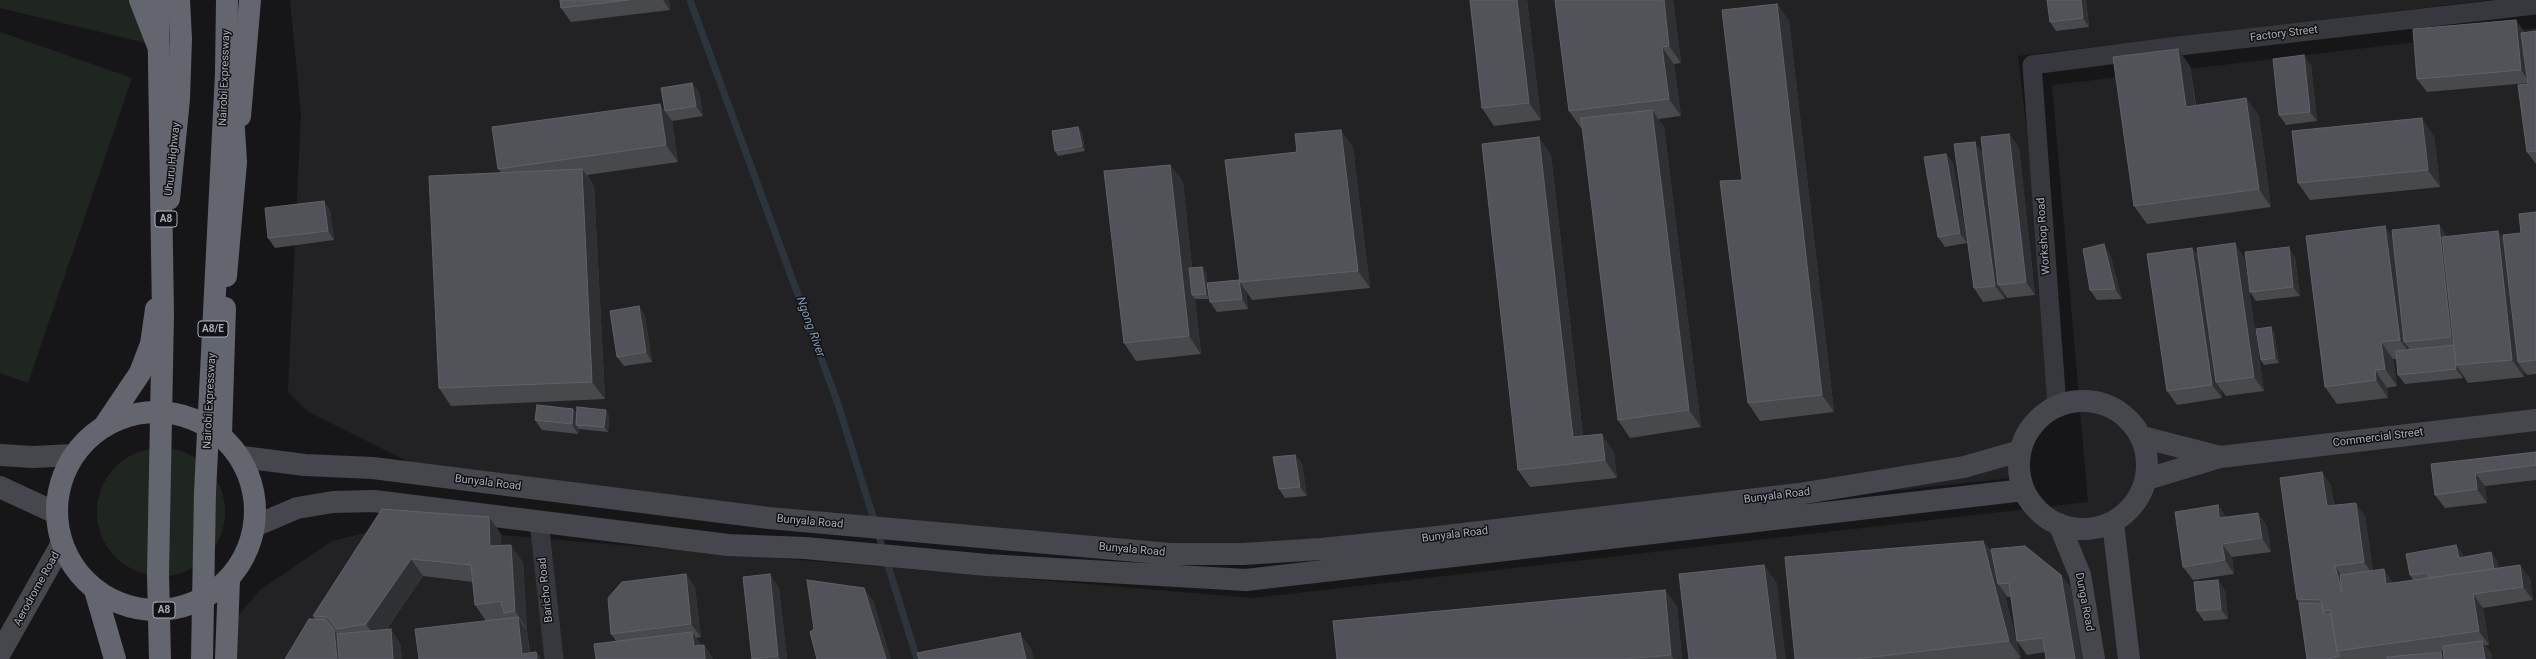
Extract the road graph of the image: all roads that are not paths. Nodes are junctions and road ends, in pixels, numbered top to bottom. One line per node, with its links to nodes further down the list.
1 (140, 0): 8 (highway)
2 (158, 0): 33 (highway, bridge)
3 (179, 0): 8 (highway, Uhuru Highway / A8)
4 (226, 0): 9 (highway); 34 (highway, Nairobi Expressway / A8/E, bridge)
5 (250, 0): 9 (highway)
6 (2536, 5): 7 (street, Factory Street)
7 (2032, 65): 10 (street, Workshop Road)
8 (179, 99): 12 (highway, Uhuru Highway / A8)
9 (236, 162): 13 (highway)
10 (2057, 406): 14 (main road); 15 (main road)
11 (2536, 420): 19 (main road, Commercial Street)
12 (105, 425): 13 (highway, A8); 17 (highway, A8)
13 (221, 435): 18 (highway)
14 (2142, 437): 19 (main road, Commercial Street); 20 (main road)
15 (2020, 451): 18 (main road, Bunyala Road); 22 (main road)
16 (0, 455): 17 (main road)
17 (73, 455): 23 (highway, A8)
18 (242, 457): 27 (highway, A8)
19 (2220, 457): 20 (main road, Commercial Street)
20 (2147, 479): 25 (main road)
21 (0, 486): 23 (main road)
22 (2024, 490): 24 (main road, Bunyala Road); 26 (main road)
23 (56, 513): 28 (highway, A8)
24 (539, 521): 27 (main road, Bunyala Road); 36 (street, Baricho Road)
25 (2113, 523): 26 (main road); 38 (main road)
26 (2059, 524): 37 (main road, Dunga Road)
27 (255, 526): 29 (highway, A8)
28 (61, 545): 30 (highway, A8); 31 (main road, Aerodrome Road)
29 (229, 580): 30 (highway, A8); 35 (highway)
30 (94, 590): 32 (highway, A8)
31 (0, 654)
32 (114, 659)
33 (160, 659)
34 (202, 659)
35 (226, 659)
36 (554, 659)
37 (2094, 659)
38 (2129, 659)

